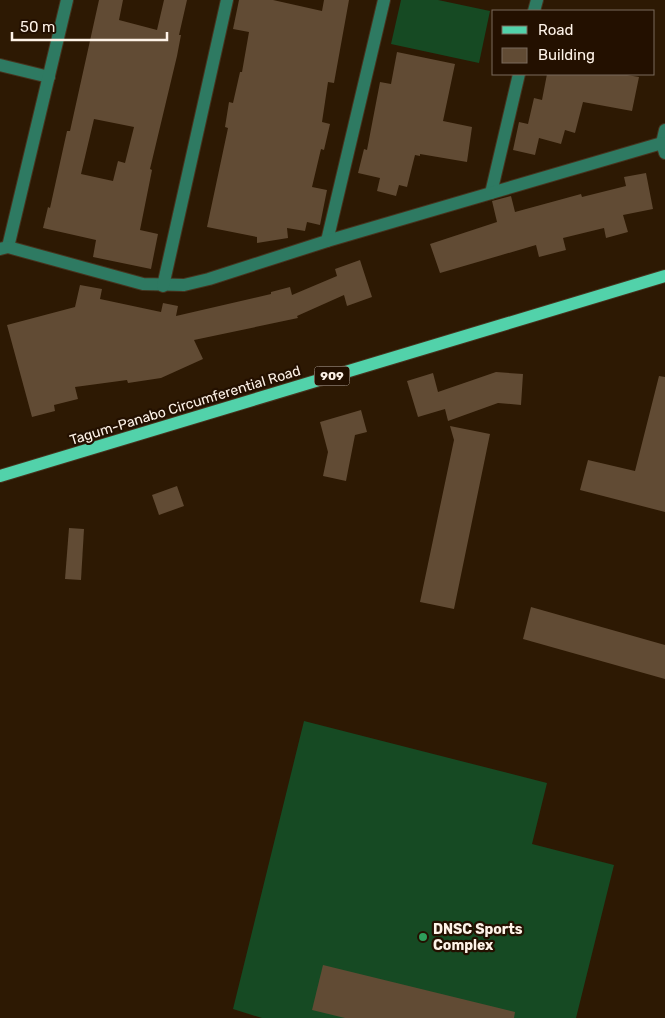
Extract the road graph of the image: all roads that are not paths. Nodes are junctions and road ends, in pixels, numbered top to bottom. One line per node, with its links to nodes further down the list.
1 (67, 0): 6 (street)
2 (227, 0): 13 (street)
3 (384, 0): 10 (street)
4 (0, 65): 6 (street)
5 (519, 75): 9 (street)
6 (49, 77): 11 (street)
7 (665, 130): 8 (street)
8 (664, 148): 9 (street)
9 (491, 193): 10 (street)
10 (327, 241): 13 (street)
11 (4, 248): 13 (street)
12 (665, 276): 14 (main road, Tagum-Panabo Circumferential Road / 909)
13 (163, 286)
14 (0, 476)

